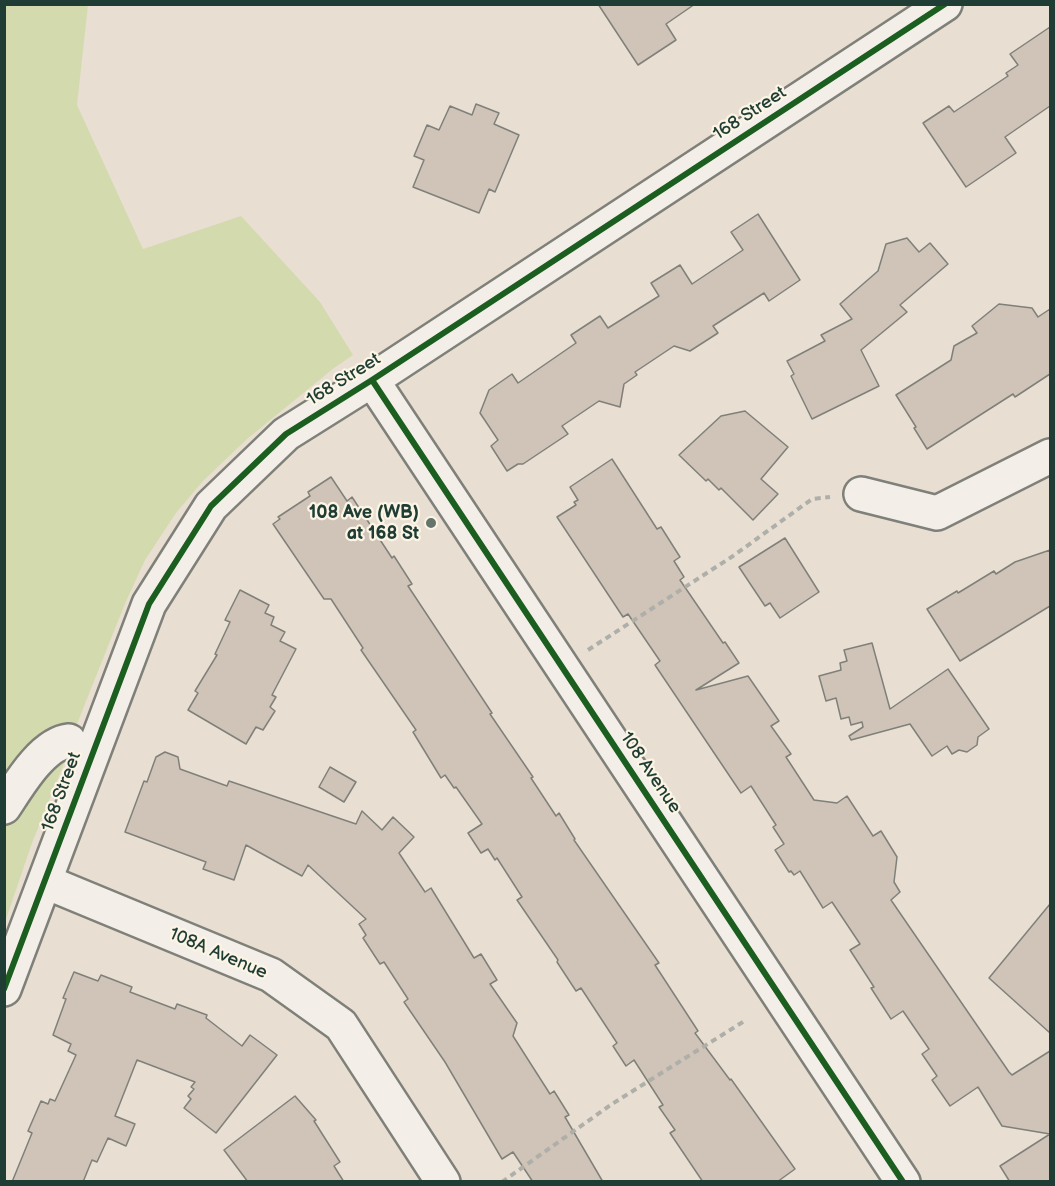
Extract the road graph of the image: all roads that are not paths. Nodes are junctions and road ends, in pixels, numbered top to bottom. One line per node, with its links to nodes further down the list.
1 (945, 4): 2 (street, 168 Street)
2 (372, 380): 7 (street, 168 Street); 10 (street, 108 Avenue)
3 (1050, 456): 4 (street)
4 (861, 494)
5 (69, 741): 6 (street)
6 (4, 807)
7 (46, 882): 8 (street, 168 Street); 9 (street, 108A Avenue)
8 (4, 989)
9 (443, 1182)
10 (903, 1182)

